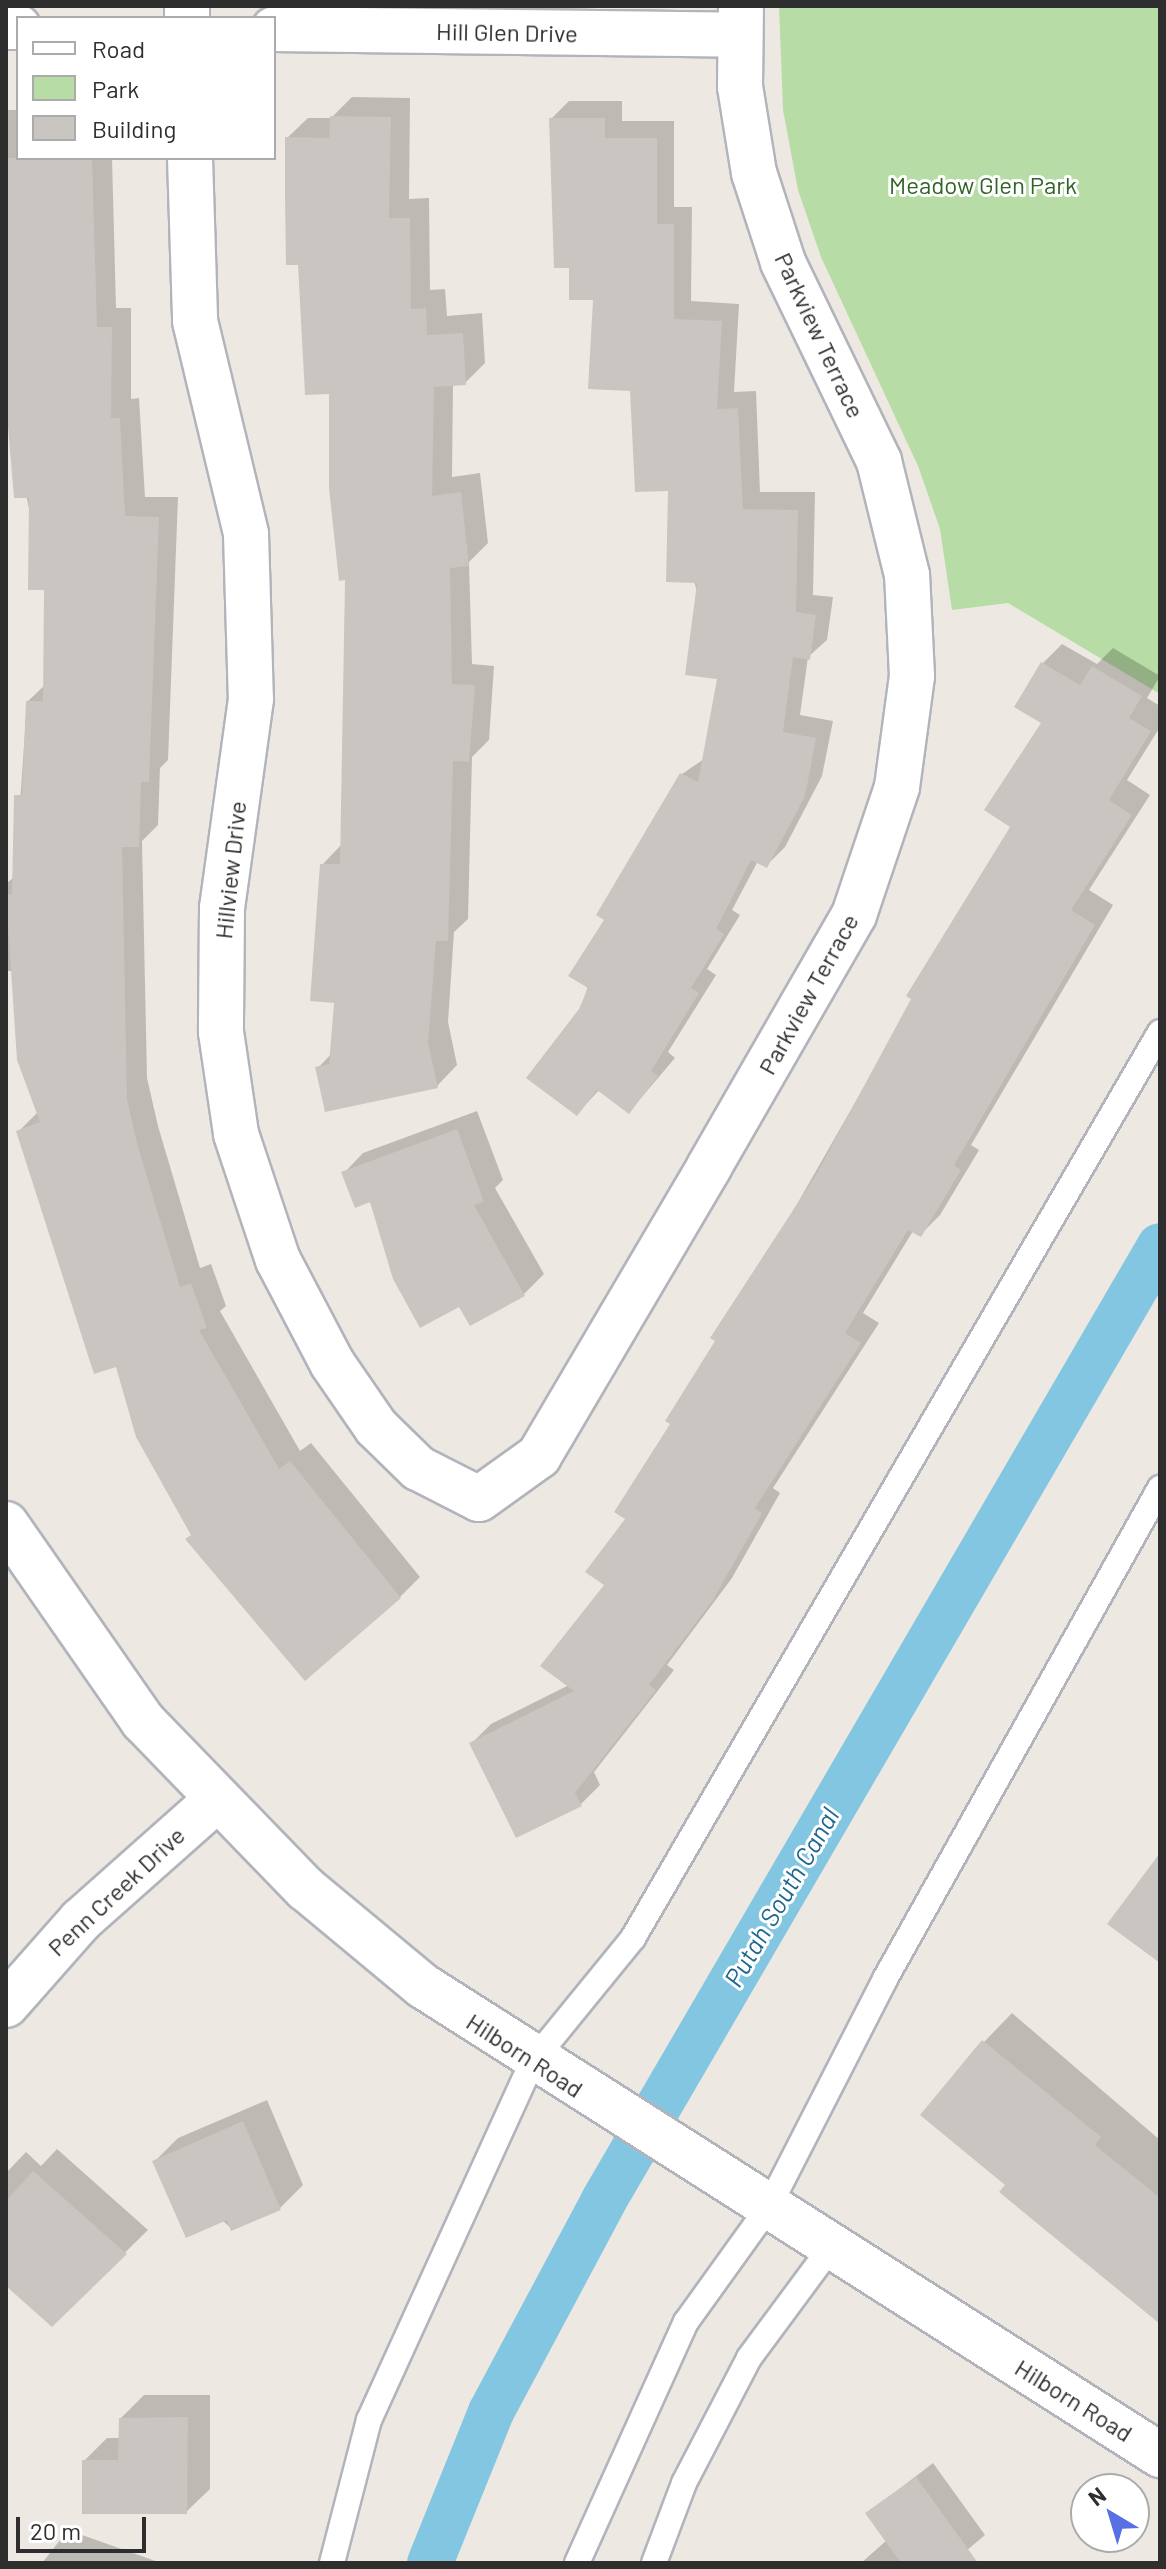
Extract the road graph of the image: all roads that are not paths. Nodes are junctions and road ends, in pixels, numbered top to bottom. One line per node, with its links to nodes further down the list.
1 (740, 20): 2 (street, Hill Glen Drive); 6 (street, Parkview Terrace)
2 (276, 29)
3 (190, 160): 6 (street, Hillview Drive)
4 (1160, 1032): 10 (lane)
5 (1160, 1488): 11 (lane)
6 (479, 1499)
7 (6, 1524): 8 (street, Hilborn Road)
8 (216, 1800): 9 (street, Penn Creek Drive); 10 (street, Hilborn Road)
9 (11, 1994)
10 (546, 2071): 11 (street, Hilborn Road); 14 (lane)
11 (756, 2200): 12 (street, Hilborn Road); 15 (lane)
12 (831, 2247): 13 (street, Hilborn Road); 16 (lane)
13 (1160, 2455)
14 (332, 2563)
15 (577, 2563)
16 (654, 2563)

